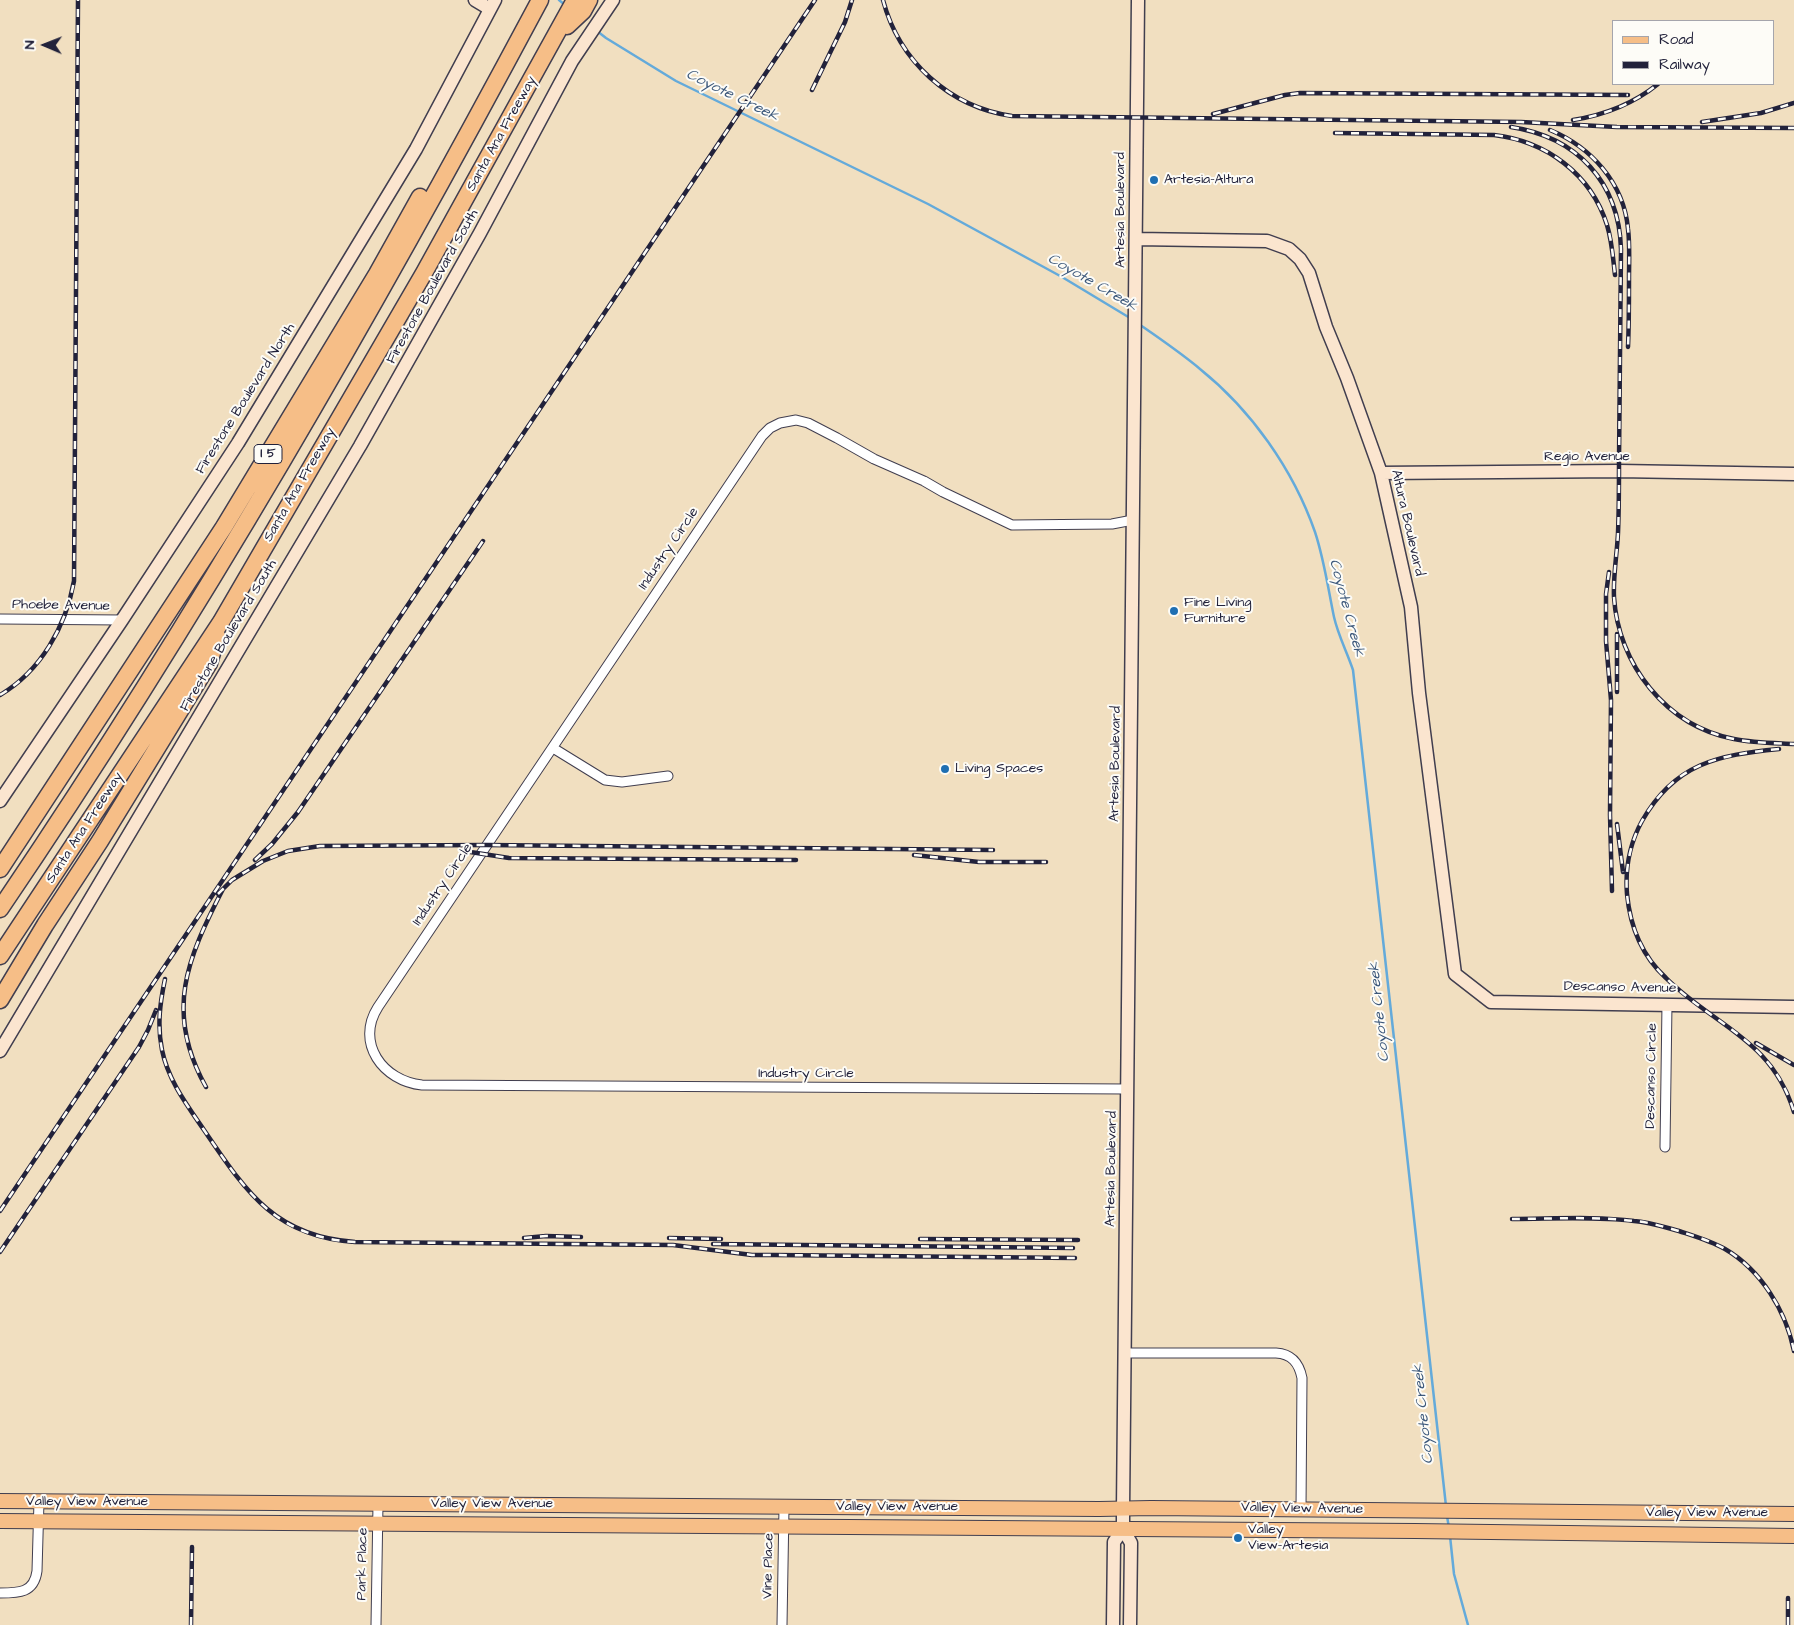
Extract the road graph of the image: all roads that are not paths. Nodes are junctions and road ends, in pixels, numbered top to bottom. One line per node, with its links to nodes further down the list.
1 (475, 0): 8 (street)
2 (528, 0): 9 (highway, I 5)
3 (540, 0): 9 (highway)
4 (576, 0): 10 (highway, Santa Ana Freeway)
5 (589, 0): 10 (highway)
6 (613, 0): 28 (street, Firestone Boulevard South)
7 (1138, 0): 11 (street, Artesia Boulevard)
8 (492, 5): 16 (street, Firestone Boulevard North)
9 (518, 29): 21 (highway, I 5); 22 (highway)
10 (556, 36): 17 (highway, Santa Ana Freeway)
11 (1136, 239): 12 (street, Altura Boulevard); 14 (street, Artesia Boulevard)
12 (1380, 474): 13 (street, Regio Avenue); 24 (street, Altura Boulevard)
13 (1794, 474)
14 (1133, 520): 18 (street, Industry Circle); 29 (street, Artesia Boulevard)
15 (0, 619): 16 (street, Phoebe Avenue)
16 (122, 620): 20 (street, Firestone Boulevard North)
17 (221, 622): 23 (highway, Santa Ana Freeway); 25 (highway)
18 (554, 748): 19 (street); 29 (street, Industry Circle)
19 (668, 776)
20 (0, 801)
21 (0, 869)
22 (0, 909)
23 (0, 956)
24 (1455, 974): 26 (street, Descanso Avenue)
25 (0, 1000)
26 (1667, 1004): 27 (street, Descanso Avenue); 30 (street, Descanso Circle)
27 (1794, 1006)
28 (0, 1051)
29 (1128, 1089): 31 (street, Artesia Boulevard)
30 (1665, 1147)
31 (1125, 1353): 37 (street, Artesia Boulevard); 38 (street)
32 (3, 1501): 33 (main road, Valley View Avenue)
33 (39, 1501): 34 (main road, Valley View Avenue); 41 (street)
34 (378, 1504): 35 (main road, Valley View Avenue); 42 (street, Park Place)
35 (784, 1507): 36 (main road, Valley View Avenue); 43 (street, Vine Place)
36 (945, 1508): 37 (main road, Valley View Avenue); 44 (main road)
37 (1123, 1508): 38 (main road, Valley View Avenue); 45 (street, Artesia Boulevard)
38 (1301, 1510): 39 (main road, Valley View Avenue)
39 (1794, 1514)
40 (0, 1522): 41 (main road, Valley View Avenue)
41 (38, 1522): 42 (main road, Valley View Avenue); 47 (street)
42 (377, 1524): 43 (main road, Valley View Avenue); 48 (street, Park Place)
43 (784, 1527): 44 (main road, Valley View Avenue); 49 (street, Vine Place)
44 (945, 1528): 45 (main road, Valley View Avenue)
45 (1123, 1529): 46 (main road, Valley View Avenue); 50 (street, Artesia Boulevard); 51 (street, Artesia Boulevard)
46 (1794, 1536)
47 (0, 1594)
48 (376, 1625)
49 (782, 1625)
50 (1113, 1625)
51 (1130, 1625)

